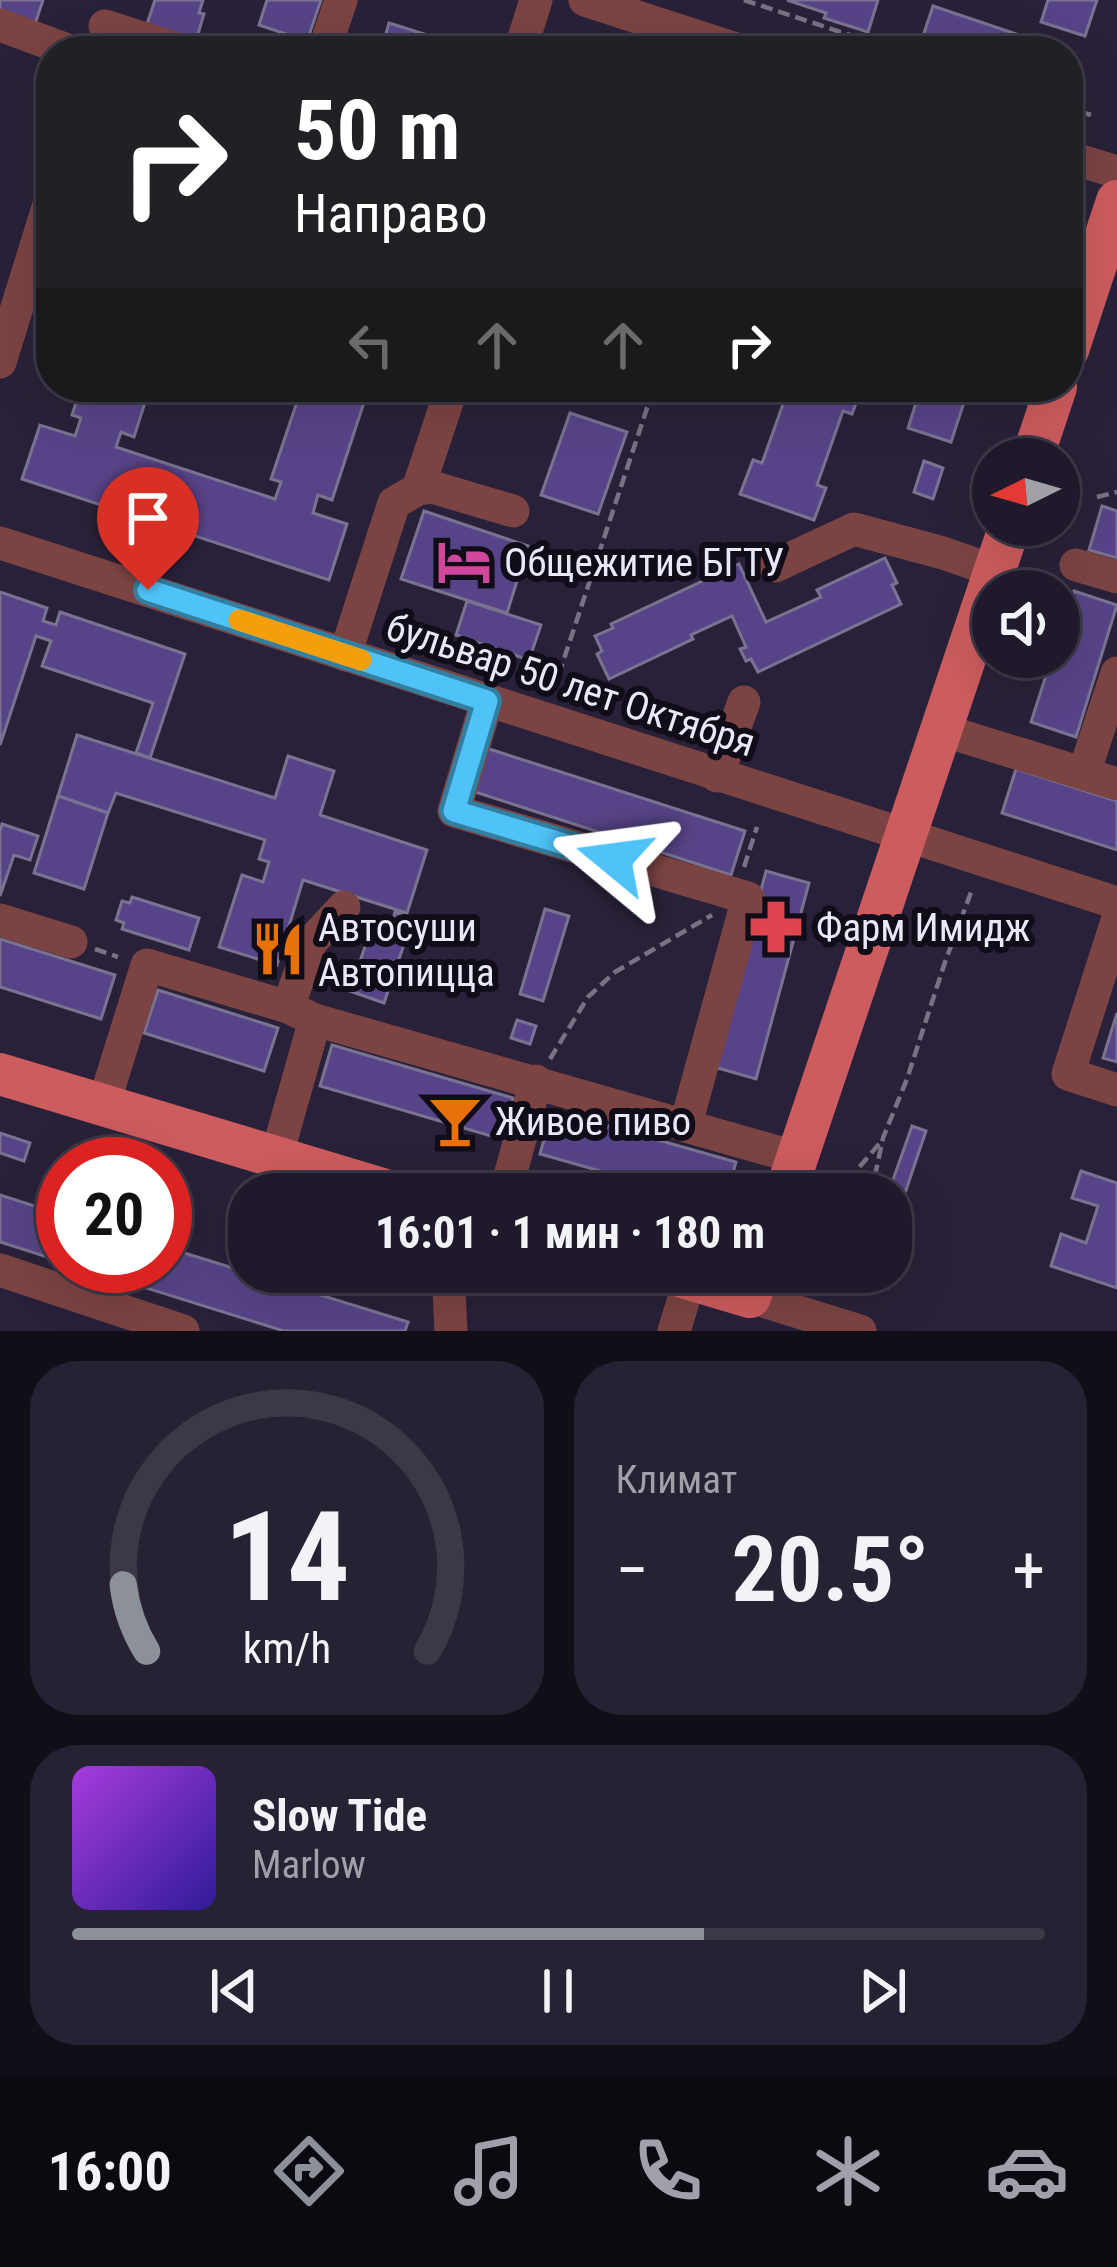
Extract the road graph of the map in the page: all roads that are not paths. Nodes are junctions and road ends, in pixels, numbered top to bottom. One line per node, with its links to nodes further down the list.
1 (341, 0): 8 (street)
2 (536, 0): 9 (street)
3 (585, 0): 4 (street)
4 (668, 13): 10 (street)
5 (0, 26): 11 (street)
6 (105, 26): 7 (street)
7 (136, 36)
8 (328, 36)
9 (525, 36)
10 (713, 36)
11 (36, 39)
12 (1083, 162): 13 (street)
13 (1117, 172)
14 (1117, 201): 16 (main road)
15 (36, 247): 17 (street)
16 (1083, 283)
17 (0, 362)
18 (447, 402): 21 (street)
19 (1051, 402): 20 (main road)
20 (1039, 438)
21 (418, 489): 22 (street); 29 (street)
22 (513, 511)
23 (0, 543): 29 (street, бульвар 50 лет Октября)
24 (1076, 565): 27 (street)
25 (775, 566): 26 (street)
26 (992, 570)
27 (1117, 577)
28 (972, 640): 33 (main road)
29 (345, 655): 31 (street, бульвар 50 лет Октября)
30 (1117, 673): 34 (street)
31 (487, 701): 35 (street, бульвар 50 лет Октября); 49 (street)
32 (744, 701): 35 (street)
33 (942, 730): 34 (street); 37 (main road)
34 (1084, 773): 36 (street)
35 (717, 776): 37 (street, бульвар 50 лет Октября)
36 (1117, 784)
37 (906, 835): 38 (street, бульвар 50 лет Октября); 54 (main road)
38 (1117, 903)
39 (344, 907): 44 (street)
40 (0, 920): 42 (street)
41 (1117, 921): 43 (street)
42 (70, 942)
43 (1112, 956): 47 (street)
44 (301, 1014): 46 (street); 48 (street); 50 (street)
45 (0, 1074): 48 (main road)
46 (536, 1081): 49 (street); 52 (street)
47 (1117, 1090)
48 (103, 1106): 50 (main road)
49 (686, 1124): 53 (street)
50 (276, 1158): 51 (main road)
51 (327, 1173)
52 (512, 1173)
53 (786, 1173)
54 (793, 1173)
55 (0, 1270): 59 (street)
56 (449, 1293): 60 (street)
57 (677, 1293): 61 (street)
58 (772, 1293): 62 (street)
59 (183, 1331)
60 (451, 1331)
61 (674, 1331)
62 (860, 1331)

